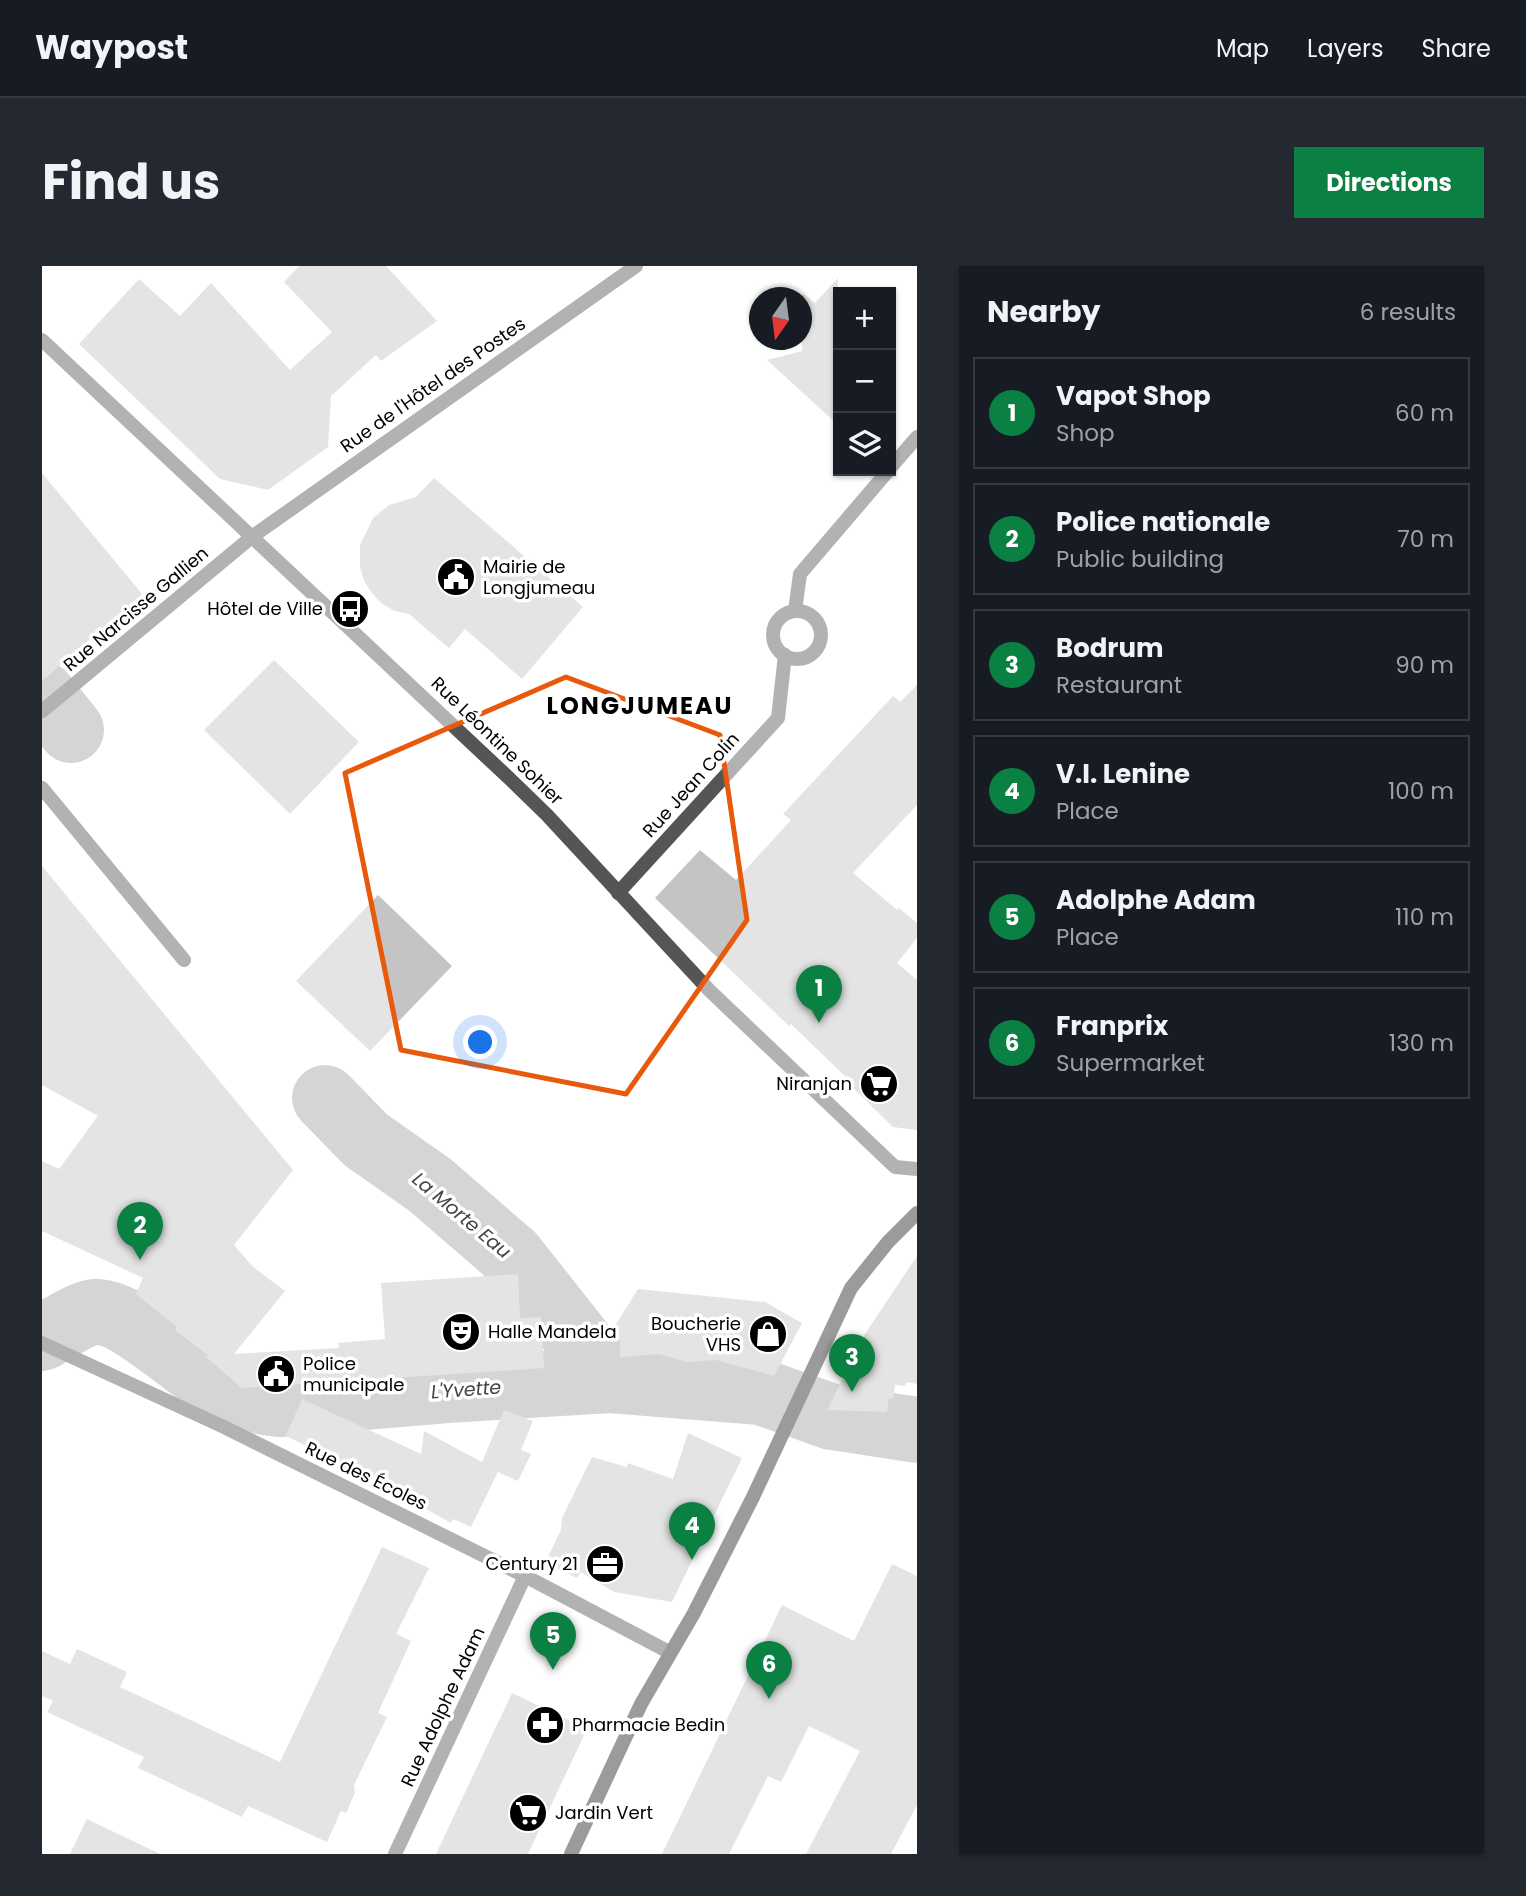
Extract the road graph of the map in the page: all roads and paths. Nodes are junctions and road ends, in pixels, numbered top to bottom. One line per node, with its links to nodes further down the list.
1 (636, 266): 6 (street, Rue de l'Hôtel des Postes)
2 (42, 340): 6 (street, Rue Léontine Sohier)
3 (917, 437): 4 (street)
4 (896, 461)
5 (883, 476): 7 (street)
6 (253, 536): 9 (street, Rue Narcisse Gallien); 11 (street, Rue Léontine Sohier)
7 (795, 611): 8 (street, Rue Jean Colin); 8 (street)
8 (785, 655): 11 (street, Rue Jean Colin)
9 (42, 711)
10 (42, 788): 12 (street)
11 (618, 893): 13 (street, Rue Léontine Sohier)
12 (184, 960)
13 (917, 1169)
14 (917, 1213): 17 (main road)
15 (42, 1343): 16 (street, Rue des Écoles)
16 (525, 1576): 17 (street, Rue des Écoles); 18 (street, Rue Adolphe Adam)
17 (669, 1652): 19 (main road)
18 (395, 1854)
19 (572, 1854)

